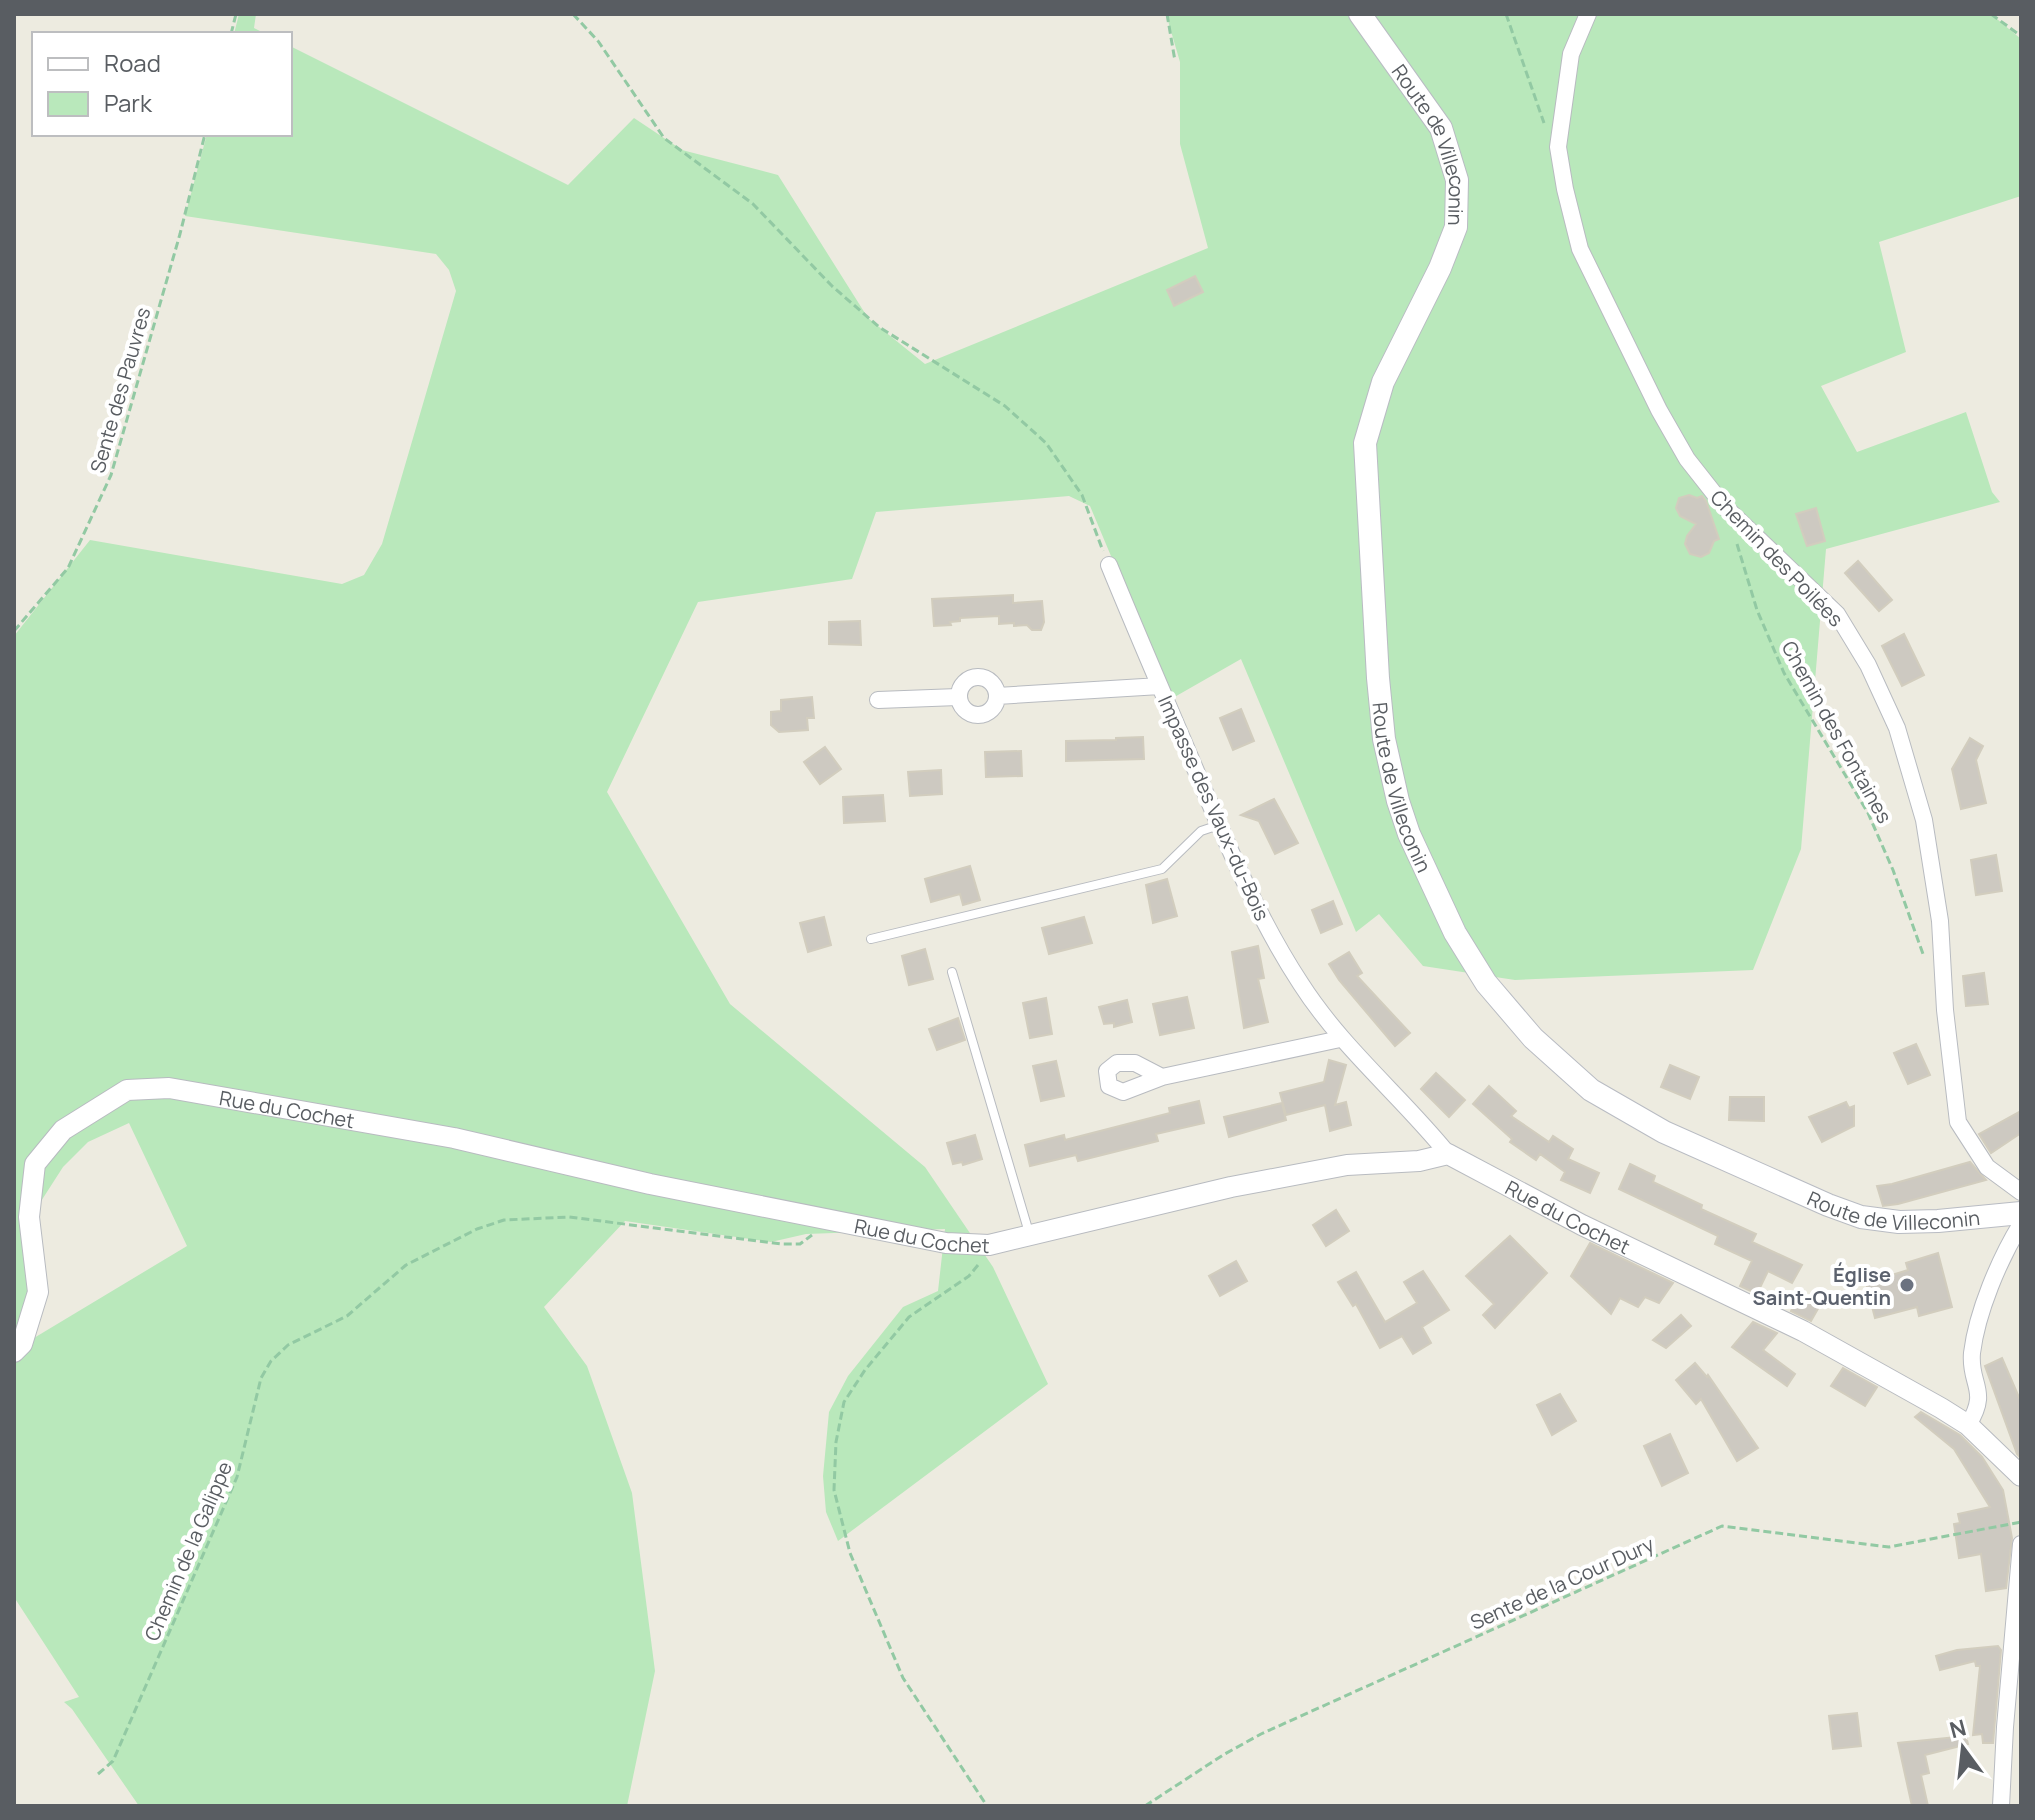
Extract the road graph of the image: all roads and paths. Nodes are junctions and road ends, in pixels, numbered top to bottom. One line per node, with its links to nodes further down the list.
1 (573, 14): 12 (path)
2 (1167, 14): 8 (path)
3 (1360, 14): 26 (main road, Route de Villeconin)
4 (1506, 14): 10 (path)
5 (1588, 14): 10 (street, Chemin des Poilées)
6 (1991, 14): 7 (path)
7 (2021, 36)
8 (1175, 61)
9 (204, 136): 13 (path, Sente des Pauvres)
10 (1558, 147): 11 (street, Chemin des Poilées)
11 (1727, 510): 20 (path, Chemin des Fontaines); 25 (street, Chemin des Poilées)
12 (1109, 565): 14 (street, Impasse des Vaux-du-Bois)
13 (14, 631)
14 (1160, 686): 15 (street, Impasse des Vaux-du-Bois); 18 (street, Impasse des Vaux-du-Bois)
15 (997, 696): 16 (street, Impasse des Vaux-du-Bois); 16 (street)
16 (958, 697): 17 (street, Impasse des Vaux-du-Bois)
17 (878, 700)
18 (1219, 825): 19 (lane); 22 (street, Impasse des Vaux-du-Bois)
19 (871, 939)
20 (1924, 957)
21 (952, 972): 29 (lane)
22 (1340, 1039): 23 (street); 24 (street, Impasse des Vaux-du-Bois)
23 (1162, 1077)
24 (1448, 1154): 29 (street, Rue du Cochet); 34 (street, Rue du Cochet)
25 (2021, 1192)
26 (2021, 1213)
27 (829, 1221): 31 (street, Rue du Cochet); 33 (street, Rue du Cochet); 38 (path, Chemin de la Galippe)
28 (2021, 1224): 30 (street)
29 (1030, 1237): 31 (street, Rue du Cochet)
30 (2012, 1241): 32 (street); 34 (street)
31 (989, 1245): 39 (path)
32 (2021, 1257)
33 (14, 1352)
34 (1968, 1425): 35 (street, Rue du Cochet)
35 (2021, 1476)
36 (2021, 1522): 40 (path, Sente de la Cour Dury)
37 (2021, 1544): 41 (street)
38 (98, 1774)
39 (987, 1806)
40 (1145, 1806)
41 (2001, 1806)

